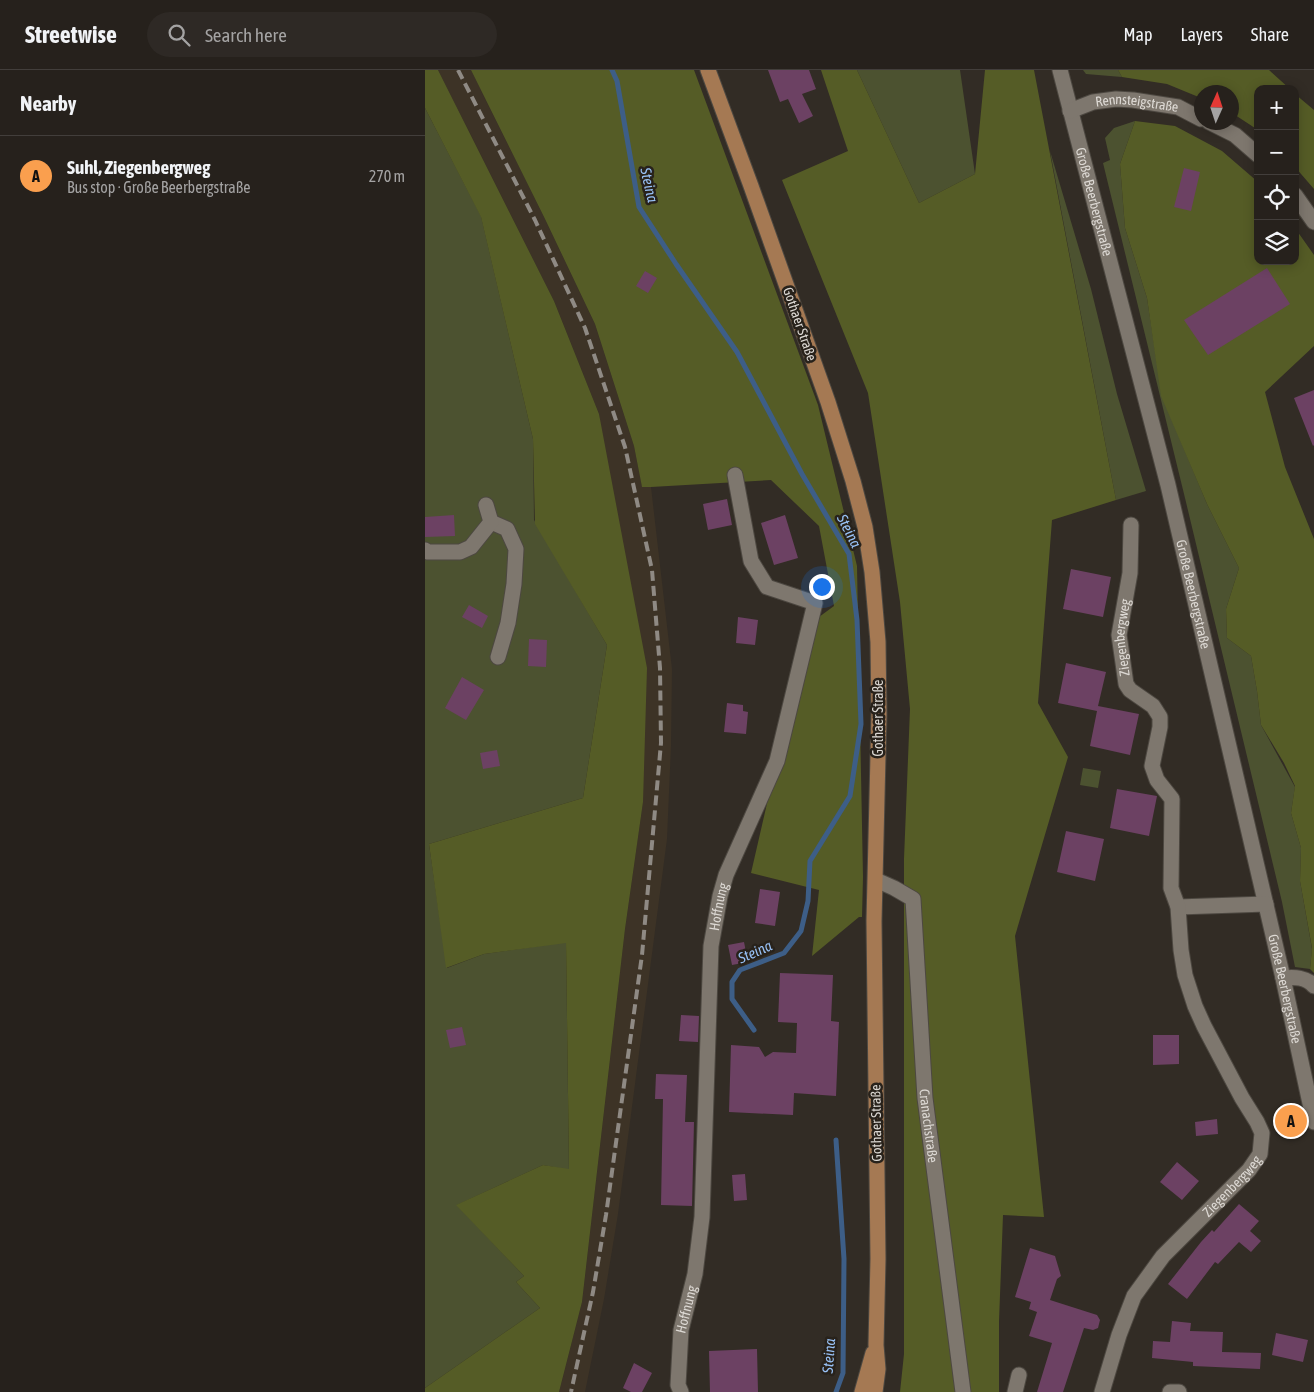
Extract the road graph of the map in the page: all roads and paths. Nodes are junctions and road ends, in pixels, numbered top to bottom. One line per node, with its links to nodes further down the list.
1 (708, 70): 15 (main road, Gothaer Straße)
2 (1060, 70): 3 (street, Große Beerbergstraße)
3 (1070, 111): 4 (street, Rennsteigstraße); 16 (street, Große Beerbergstraße)
4 (1194, 116)
5 (1225, 130): 6 (street)
6 (1254, 152)
7 (1299, 201): 8 (street)
8 (1314, 222)
9 (735, 474): 23 (street, Hoffnung)
10 (486, 505): 11 (street)
11 (491, 522): 13 (street); 14 (street)
12 (1131, 525): 17 (street, Ziegenbergweg)
13 (425, 550)
14 (498, 657)
15 (876, 880): 21 (main road, Gothaer Straße); 26 (street, Cranachstraße)
16 (1266, 904): 17 (street); 18 (street, Große Beerbergstraße)
17 (1177, 906): 28 (street, Ziegenbergweg)
18 (1283, 978): 19 (street); 20 (street, Große Beerbergstraße)
19 (1314, 986)
20 (1314, 1122)
21 (876, 1345): 24 (main road); 25 (main road, Gothaer Straße)
22 (1019, 1375): 27 (street)
23 (681, 1392)
24 (862, 1392)
25 (875, 1392)
26 (963, 1392)
27 (1015, 1392)
28 (1102, 1392)
29 (1169, 1392): 30 (street)
30 (1179, 1392)

